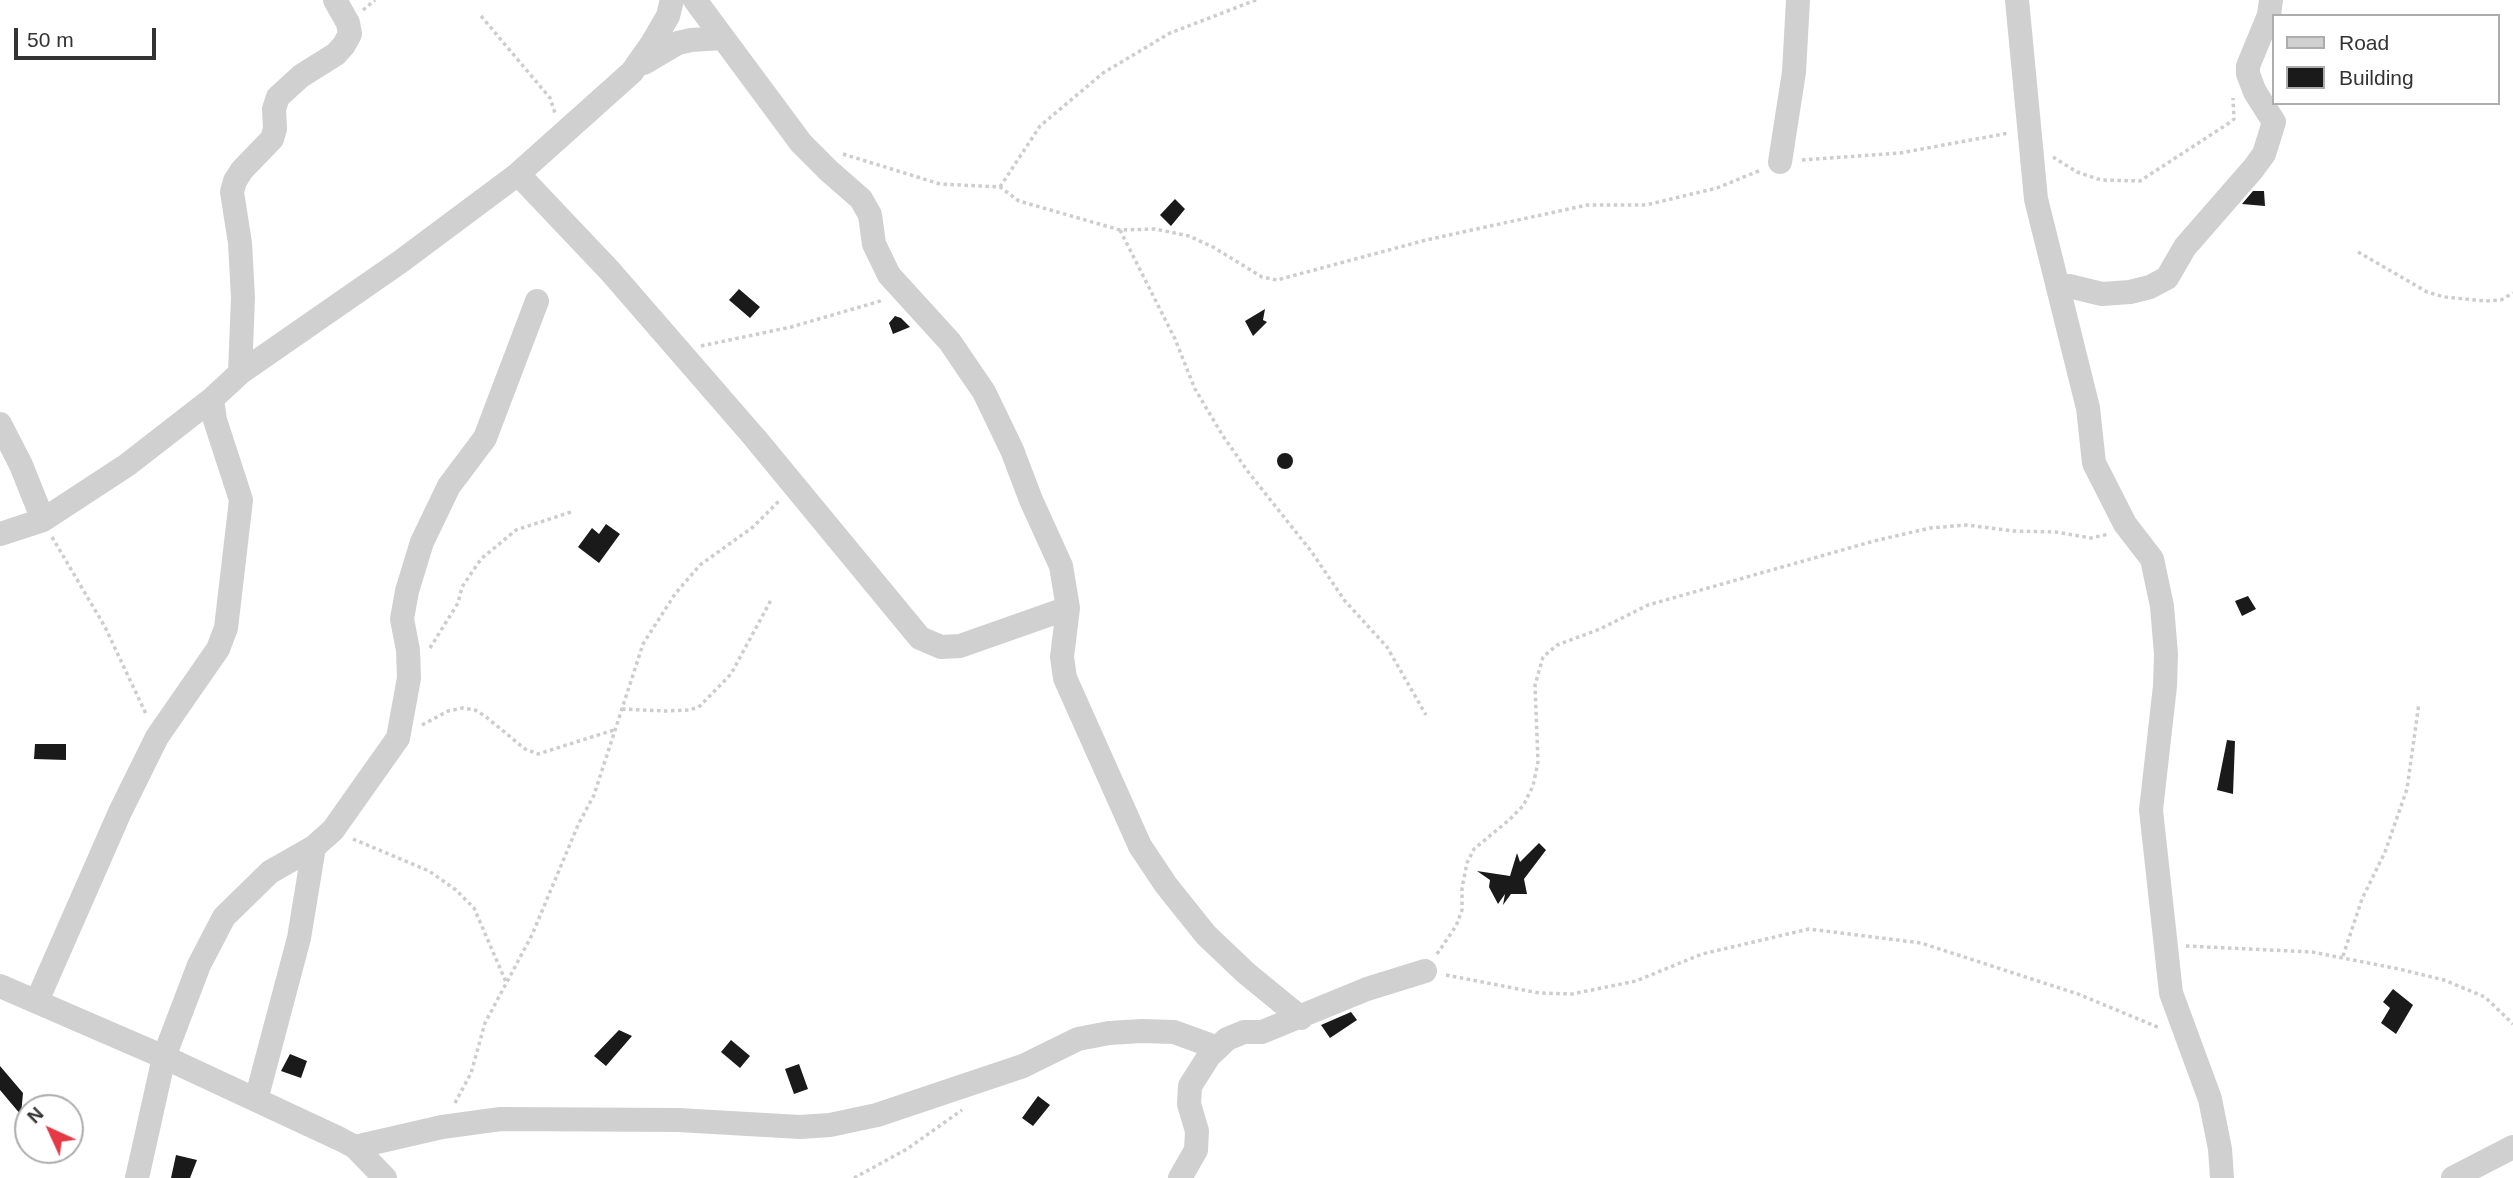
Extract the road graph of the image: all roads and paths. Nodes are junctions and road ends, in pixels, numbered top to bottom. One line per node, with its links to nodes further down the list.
1 (335, 0): 25 (street)
2 (672, 0): 10 (street)
3 (695, 0): 9 (street)
4 (1256, 0): 17 (path)
5 (1798, 0): 15 (street)
6 (2017, 0): 12 (street)
7 (2270, 0): 11 (street)
8 (481, 16): 13 (path)
9 (723, 38): 10 (street); 21 (street)
10 (632, 72): 13 (street)
11 (2251, 82): 12 (path); 20 (street)
12 (2030, 136): 15 (path); 20 (street)
13 (549, 146): 16 (street)
14 (841, 154): 17 (path)
15 (1780, 162): 18 (path)
16 (518, 174): 24 (street); 25 (street)
17 (1000, 187): 18 (path)
18 (1120, 230): 38 (path)
19 (2358, 252): 22 (path)
20 (2059, 288): 31 (street)
21 (908, 293): 24 (path); 34 (street)
22 (2513, 293)
23 (537, 301): 35 (street)
24 (679, 351): 28 (street)
25 (240, 373): 26 (street)
26 (212, 399): 30 (street); 40 (street)
27 (0, 424): 30 (street)
28 (795, 486): 34 (street); 37 (path)
29 (574, 511): 35 (path)
30 (43, 520): 32 (street); 40 (path)
31 (2125, 524): 44 (street); 46 (path)
32 (0, 534)
33 (771, 600): 37 (path)
34 (1068, 608): 50 (street)
35 (409, 678): 41 (street)
36 (2419, 704): 45 (path)
37 (622, 709): 39 (path)
38 (1426, 715)
39 (614, 730): 41 (path); 47 (path)
40 (158, 737): 49 (street)
41 (398, 738): 42 (street)
42 (333, 830): 43 (street); 47 (path)
43 (314, 847): 54 (street); 55 (street)
44 (2167, 945): 45 (path); 52 (street)
45 (2343, 957): 51 (path)
46 (1425, 971): 50 (street); 52 (path)
47 (506, 982): 57 (path)
48 (1, 987): 49 (street)
49 (37, 1001): 54 (street)
50 (1301, 1018): 53 (street)
51 (2513, 1024)
52 (2187, 1039): 64 (street)
53 (1218, 1048): 57 (street); 63 (street)
54 (164, 1057): 55 (street); 60 (street)
55 (256, 1100): 58 (street)
56 (971, 1104): 62 (path)
57 (442, 1127): 58 (street)
58 (355, 1147): 61 (street)
59 (2513, 1147): 65 (street)
60 (137, 1178)
61 (385, 1178)
62 (854, 1178)
63 (1180, 1178)
64 (2224, 1178)
65 (2453, 1178)

